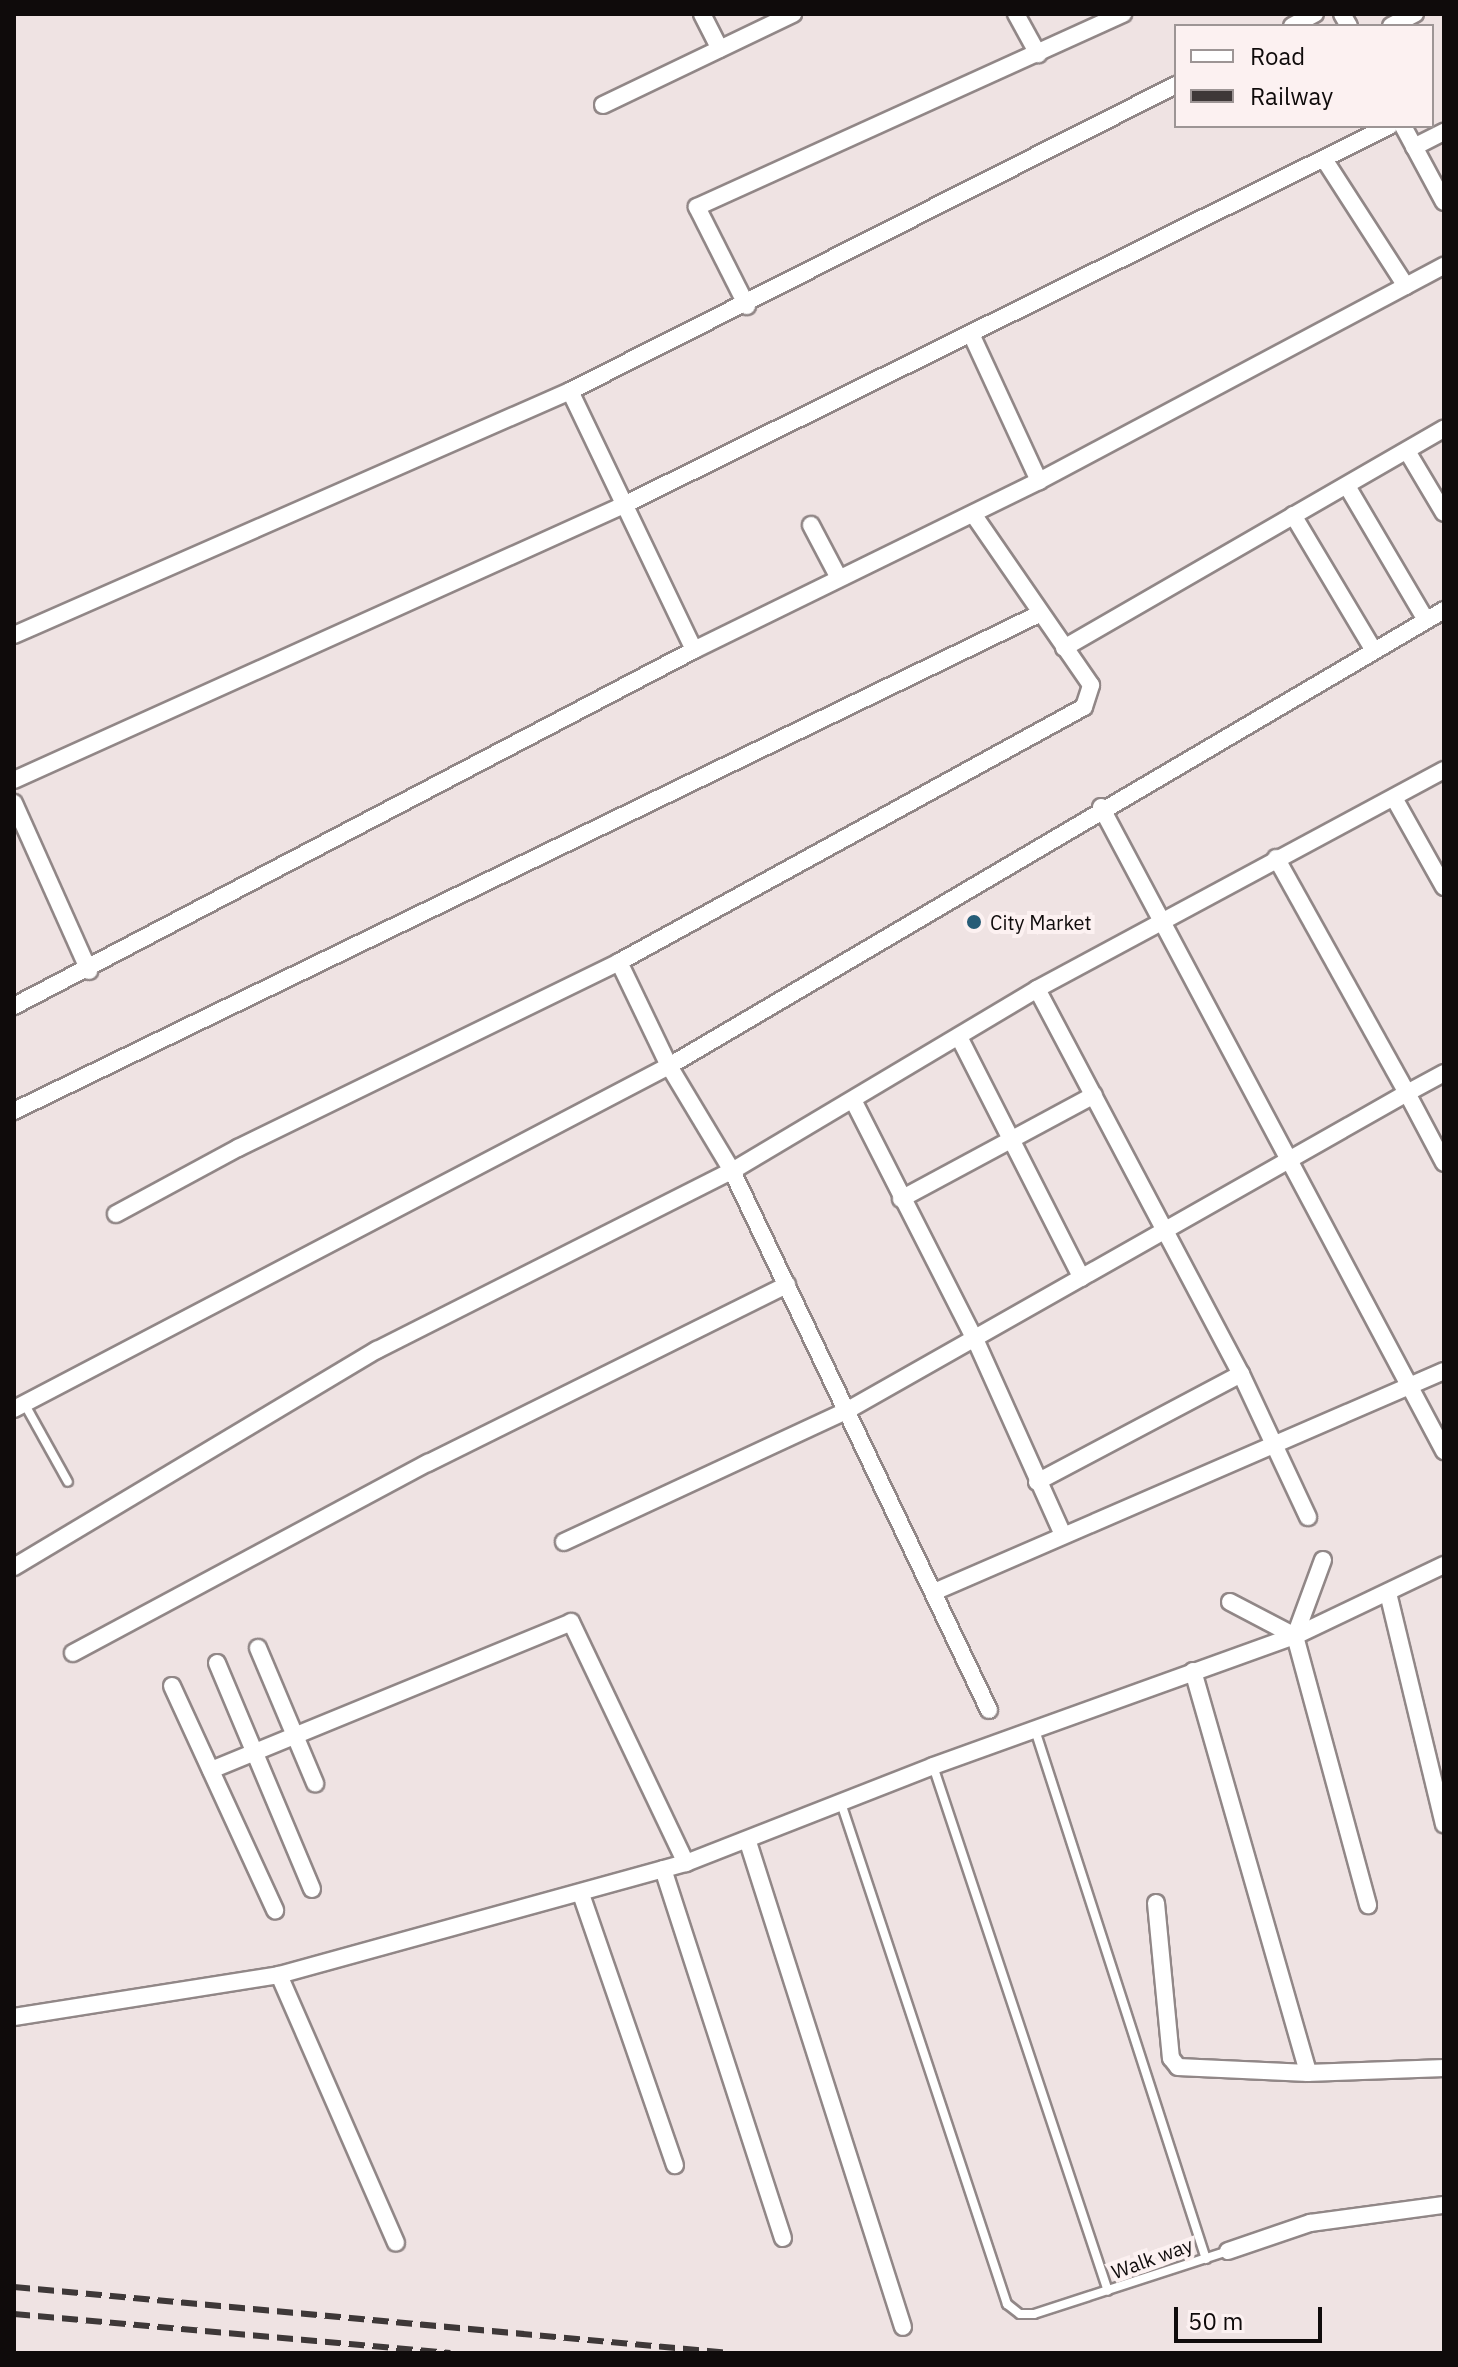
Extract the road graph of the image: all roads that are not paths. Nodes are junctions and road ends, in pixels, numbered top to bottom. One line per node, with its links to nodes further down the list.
1 (702, 14): 9 (street)
2 (793, 14): 9 (street)
3 (1016, 14): 10 (street)
4 (1123, 14): 10 (street)
5 (1315, 14): 7 (street)
6 (1415, 14): 8 (street)
7 (1296, 24)
8 (1395, 24)
9 (720, 49): 12 (street)
10 (1038, 54): 21 (street)
11 (1174, 86): 21 (street)
12 (603, 105)
13 (1385, 128): 17 (street)
14 (1404, 128): 16 (street)
15 (1444, 132): 16 (street)
16 (1414, 147): 18 (street)
17 (1324, 159): 20 (street); 22 (street)
18 (1444, 202)
19 (1444, 266): 20 (street)
20 (1406, 286): 26 (street)
21 (747, 306): 23 (street)
22 (972, 336): 26 (street); 28 (street)
23 (570, 391): 28 (street); 37 (street)
24 (1444, 429): 25 (street)
25 (1407, 451): 27 (street); 29 (street)
26 (1039, 481): 30 (street)
27 (1347, 486): 31 (street); 36 (street)
28 (624, 505): 39 (street); 42 (street)
29 (1444, 513)
30 (973, 514): 33 (street); 35 (street)
31 (1293, 515): 38 (street); 40 (street)
32 (811, 525): 33 (street)
33 (839, 578): 39 (street)
34 (1444, 610): 36 (street)
35 (1041, 613): 38 (street); 59 (street)
36 (1426, 620): 40 (street)
37 (14, 635)
38 (1064, 648): 49 (street)
39 (694, 650): 50 (street)
40 (1374, 651): 45 (street)
41 (1444, 770): 43 (street)
42 (14, 780)
43 (1394, 798): 46 (street); 47 (street)
44 (14, 803): 50 (street)
45 (1101, 807): 48 (street); 54 (street)
46 (1276, 858): 48 (street); 56 (street)
47 (1444, 887)
48 (1164, 919): 51 (street); 61 (street)
49 (619, 962): 54 (street); 65 (street)
50 (89, 971): 52 (street)
51 (1037, 989): 53 (street); 57 (street)
52 (14, 1006)
53 (960, 1039): 58 (street); 60 (street)
54 (669, 1066): 63 (street); 73 (street)
55 (1444, 1073): 56 (street)
56 (1407, 1093): 61 (street); 62 (street)
57 (1094, 1095): 60 (street); 66 (street)
58 (854, 1102): 63 (street); 64 (street)
59 (14, 1111)
60 (1011, 1142): 64 (street); 67 (street)
61 (1292, 1162): 66 (street); 72 (street)
62 (1444, 1163)
63 (732, 1171): 68 (street); 84 (street)
64 (901, 1199): 69 (street)
65 (116, 1214)
66 (1167, 1232): 67 (street); 71 (street)
67 (1082, 1278): 69 (street)
68 (787, 1285): 74 (street); 90 (street)
69 (975, 1339): 74 (street); 78 (street)
70 (1444, 1371): 72 (street)
71 (1241, 1374): 75 (street); 78 (street)
72 (1411, 1387): 75 (street); 76 (street)
73 (19, 1406): 77 (lane)
74 (848, 1410): 81 (street); 85 (street)
75 (1272, 1442): 79 (street); 80 (street)
76 (1444, 1451)
77 (68, 1482)
78 (1037, 1482): 80 (street)
79 (1308, 1517)
80 (1063, 1535): 85 (street)
81 (564, 1542)
82 (1323, 1560): 88 (street)
83 (1444, 1565): 86 (street)
84 (14, 1567)
85 (934, 1592): 94 (street)
86 (1388, 1593): 88 (street); 102 (street)
87 (1230, 1602): 88 (street)
88 (1295, 1636): 92 (street); 109 (street)
89 (258, 1648): 96 (street)
90 (73, 1653)
91 (217, 1663): 97 (street)
92 (1193, 1671): 95 (street); 114 (street)
93 (172, 1686): 99 (street)
94 (989, 1710)
95 (1034, 1729): 98 (street); 120 (lane, Walk way)
96 (296, 1738): 97 (street); 100 (street); 104 (street)
97 (256, 1754): 99 (street); 106 (street)
98 (933, 1766): 101 (street); 121 (lane, Walk way)
99 (211, 1770): 110 (street)
100 (315, 1783)
101 (841, 1803): 103 (street); 121 (lane)
102 (1444, 1824)
103 (748, 1842): 104 (street); 122 (street)
104 (686, 1863): 105 (street)
105 (663, 1869): 107 (street); 117 (street)
106 (312, 1889)
107 (581, 1894): 111 (street); 115 (street)
108 (1156, 1903): 114 (street)
109 (1368, 1905)
110 (275, 1910)
111 (279, 1975): 112 (street); 118 (street)
112 (14, 2017)
113 (1444, 2068): 114 (street)
114 (1308, 2073)
115 (675, 2165)
116 (1444, 2205): 119 (street)
117 (783, 2238)
118 (396, 2243)
119 (1228, 2251): 120 (lane)
120 (1206, 2259): 121 (lane, Walk way)
121 (1108, 2291)
122 (903, 2327)

